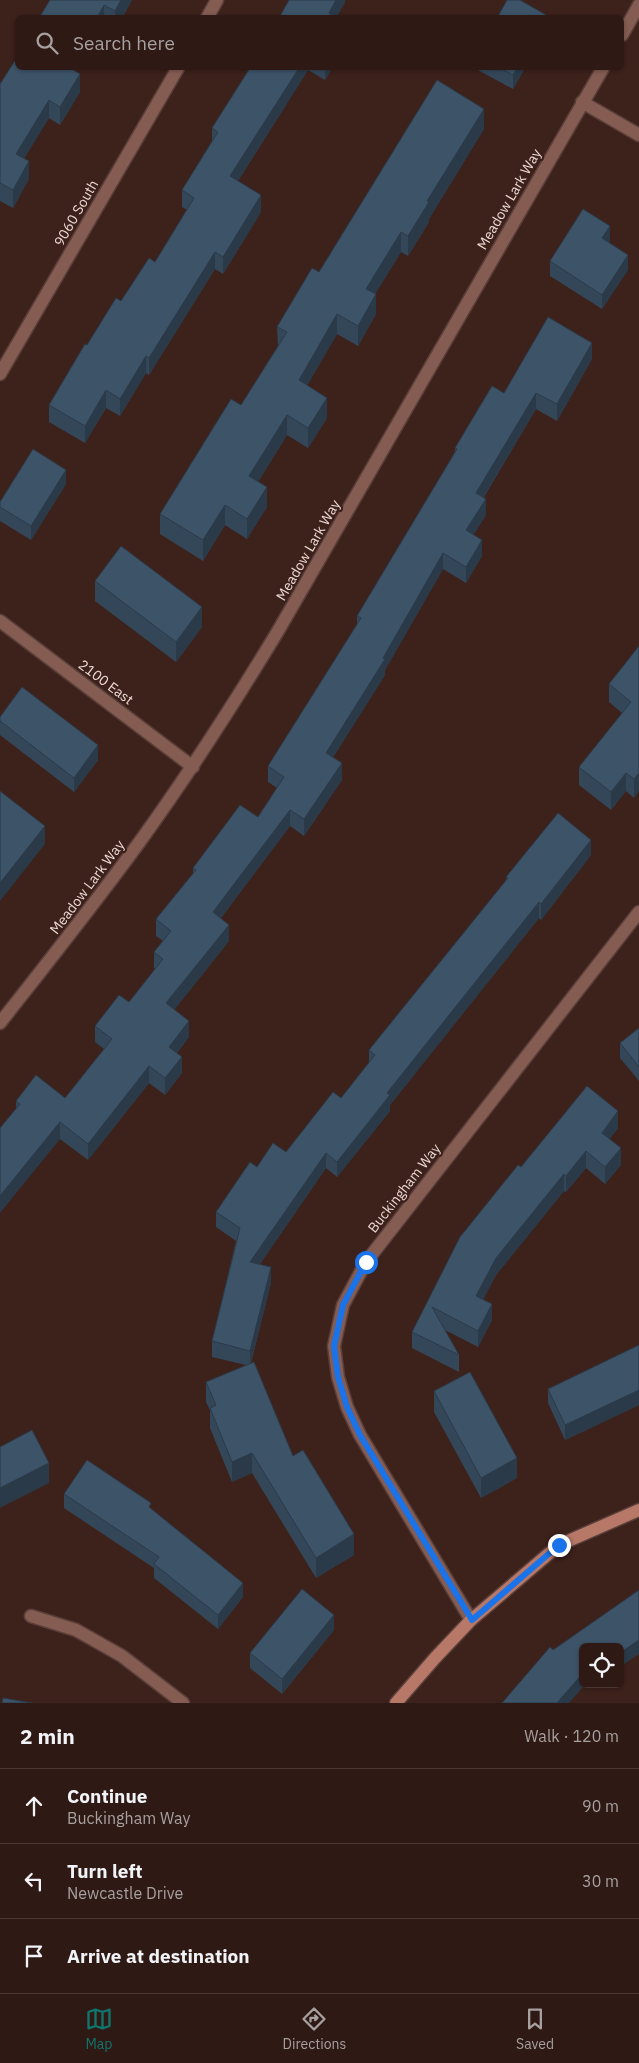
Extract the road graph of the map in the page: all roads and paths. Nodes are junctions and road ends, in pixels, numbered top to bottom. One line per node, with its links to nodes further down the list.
1 (217, 0): 3 (street)
2 (639, 5): 4 (street)
3 (209, 15)
4 (624, 31)
5 (177, 70): 9 (street, 9060 South)
6 (602, 70): 7 (street, Meadow Lark Way)
7 (582, 102): 8 (street); 11 (street, Meadow Lark Way)
8 (639, 135)
9 (0, 374)
10 (0, 621): 11 (street, 2100 East)
11 (193, 767): 13 (street, Meadow Lark Way)
12 (639, 912): 16 (street, Buckingham Way)
13 (0, 1022)
14 (639, 1510): 16 (street)
15 (31, 1616): 17 (street)
16 (472, 1620): 18 (street)
17 (183, 1703)
18 (396, 1703)

